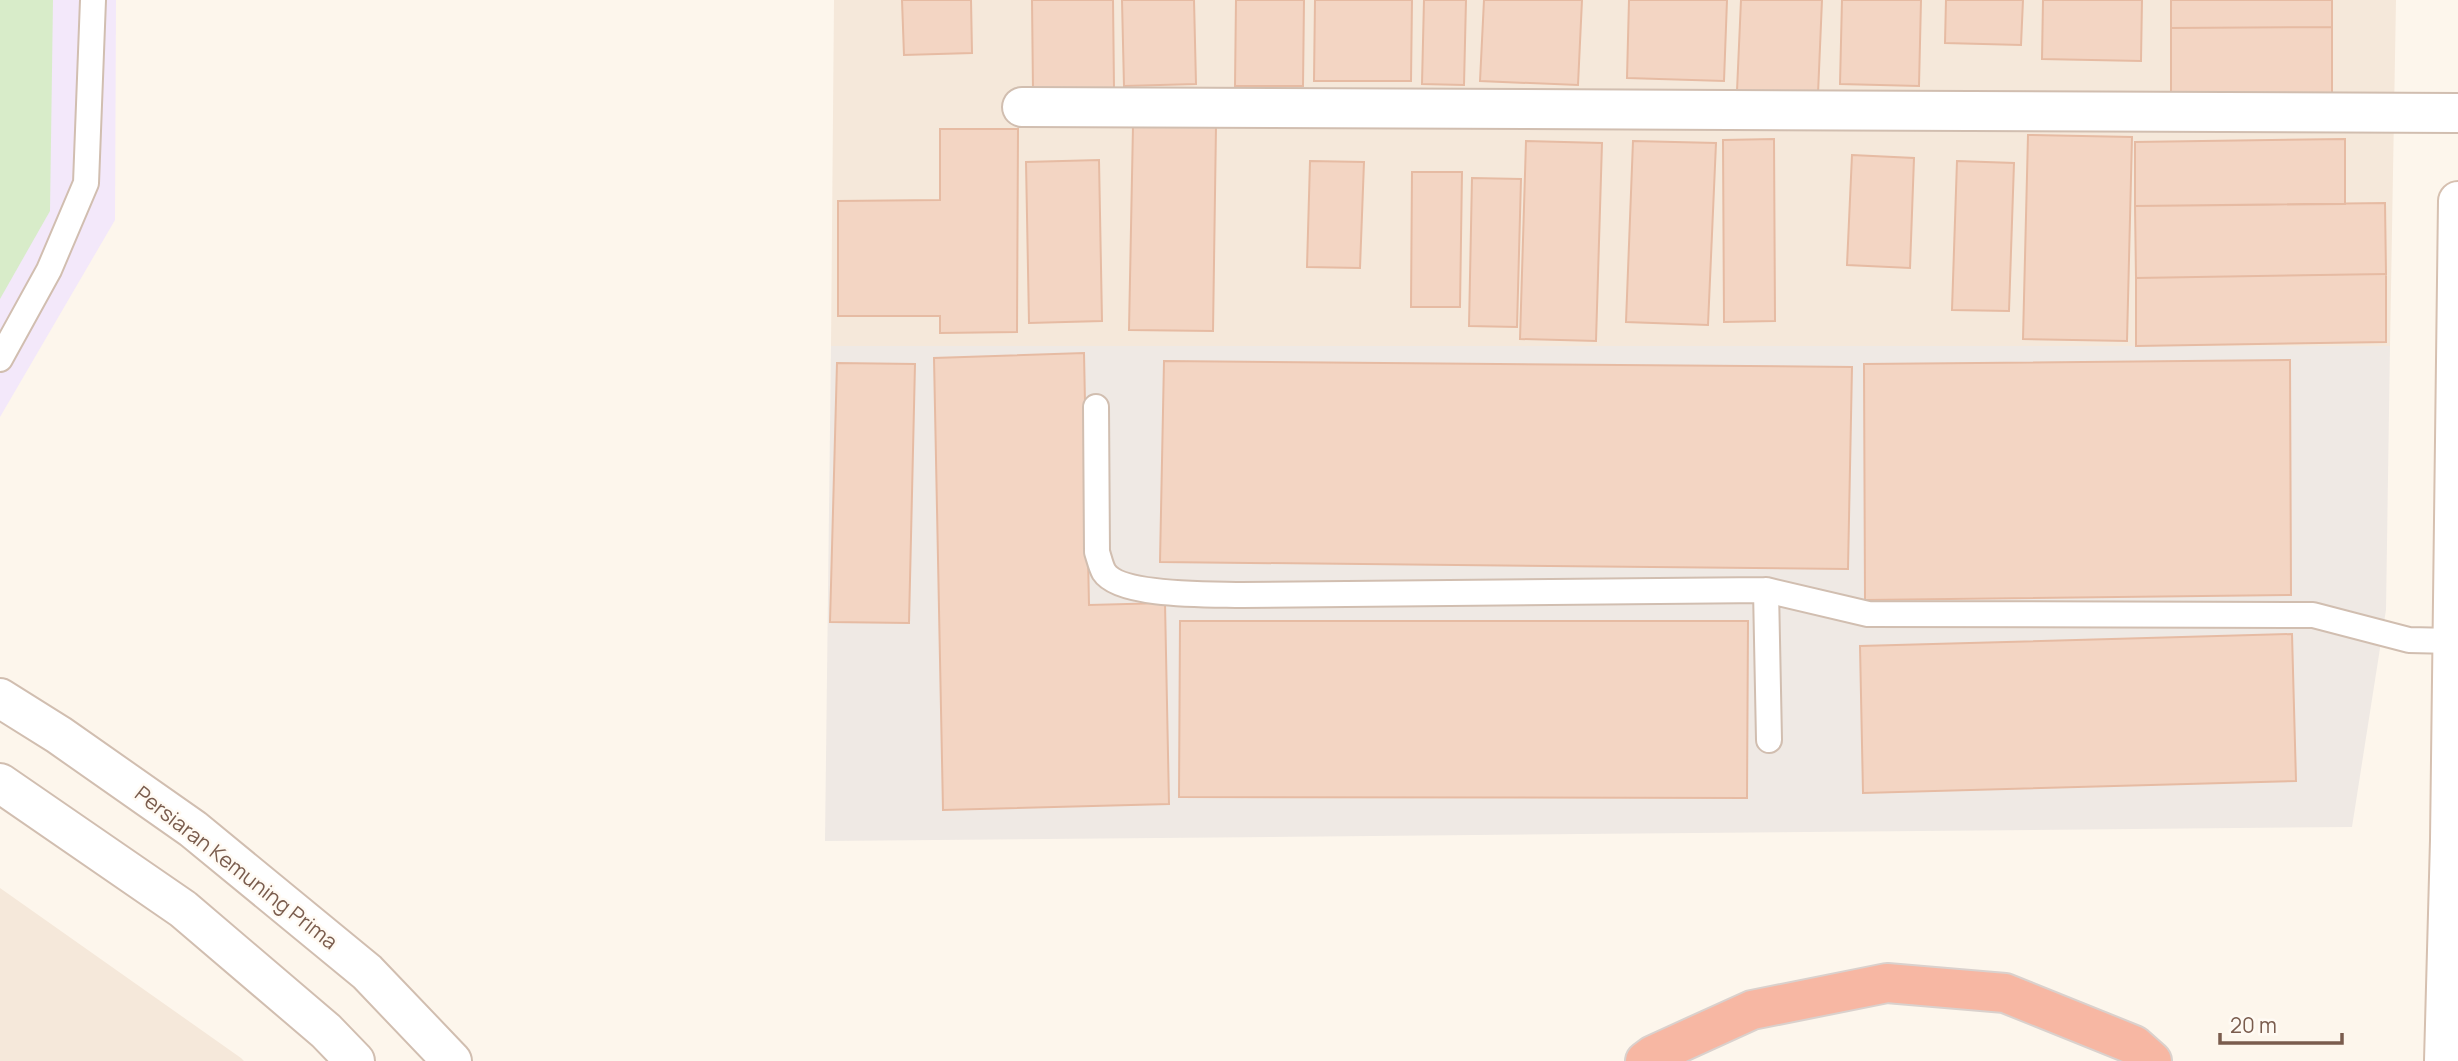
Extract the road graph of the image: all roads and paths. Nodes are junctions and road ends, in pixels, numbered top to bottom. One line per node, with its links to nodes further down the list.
1 (93, 0): 5 (lane)
2 (1022, 107): 3 (street)
3 (2458, 113)
4 (2458, 201): 6 (street)
5 (0, 359)
6 (2457, 391): 8 (street)
7 (1097, 407): 9 (lane)
8 (2456, 577): 10 (street)
9 (1766, 590): 10 (lane); 12 (lane)
10 (2453, 641): 14 (street)
11 (0, 698): 16 (street, Persiaran Kemuning Prima)
12 (1769, 740)
13 (0, 783): 15 (street)
14 (2454, 840): 19 (street)
15 (355, 1061)
16 (452, 1061)
17 (1645, 1061): 18 (highway)
18 (2152, 1061)
19 (2444, 1061)

